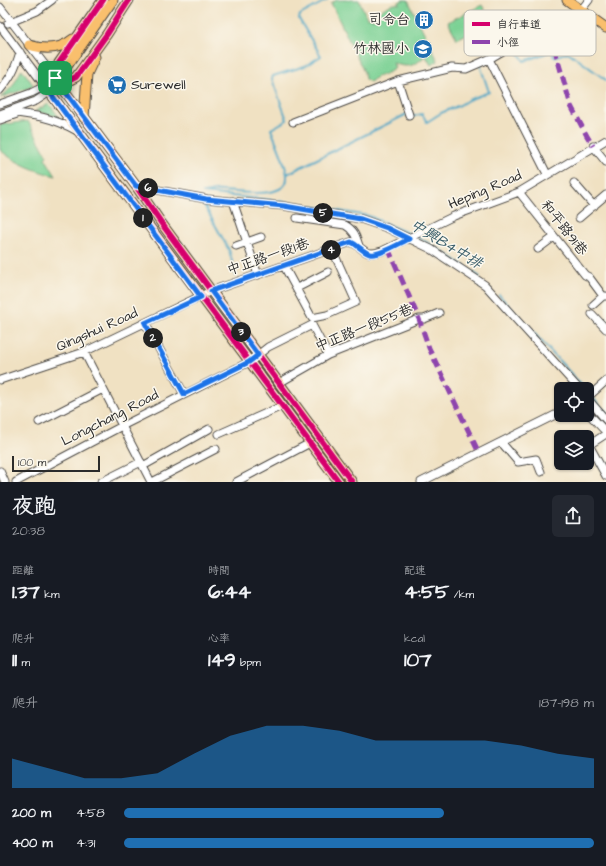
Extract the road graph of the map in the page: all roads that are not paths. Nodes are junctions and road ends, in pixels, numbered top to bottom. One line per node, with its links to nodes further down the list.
1 (52, 0): 10 (street)
2 (103, 0): 14 (main road)
3 (113, 0): 21 (main road)
4 (119, 0): 21 (main road)
5 (129, 0): 15 (main road)
6 (567, 0): 9 (main road)
7 (589, 0): 9 (street)
8 (0, 7): 10 (street)
9 (580, 10)
10 (11, 21): 12 (street); 16 (street)
11 (596, 22): 13 (main road)
12 (1, 26): 17 (street)
13 (606, 28)
14 (83, 29): 16 (main road); 21 (main road)
15 (107, 34): 21 (main road); 28 (main road)
16 (29, 45): 21 (street)
17 (20, 52): 22 (street); 23 (street)
18 (493, 56): 19 (street)
19 (489, 58): 20 (street); 35 (street)
20 (398, 81): 27 (street); 30 (street)
21 (58, 82): 22 (main road); 28 (main road)
22 (47, 89): 24 (street); 25 (street); 31 (main road)
23 (0, 90)
24 (0, 104)
25 (3, 113): 26 (street)
26 (20, 113): 29 (street); 31 (street)
27 (409, 115)
28 (84, 118): 37 (main road)
29 (0, 120)
30 (293, 122)
31 (79, 132): 58 (main road)
32 (606, 140): 33 (street, Heping Road)
33 (593, 146): 34 (street); 35 (street, Heping Road)
34 (606, 162)
35 (547, 174): 38 (street, Heping Road)
36 (574, 183): 41 (street)
37 (136, 186): 40 (street); 56 (main road)
38 (519, 192): 45 (street, 和平路91巷); 46 (street, Heping Road)
39 (606, 195): 41 (street)
40 (232, 200): 46 (street); 47 (street)
41 (594, 206): 43 (street)
42 (296, 218): 49 (street)
43 (579, 218)
44 (261, 236): 47 (street)
45 (554, 237): 51 (street); 57 (street, 和平路91巷)
46 (409, 239): 49 (street, 中正路一段1巷); 70 (street)
47 (247, 242): 48 (street); 54 (street)
48 (236, 246)
49 (359, 246): 50 (street, 中正路一段1巷)
50 (332, 249): 52 (street, 中正路一段1巷); 55 (street)
51 (538, 249)
52 (284, 266): 54 (street, 中正路一段1巷); 55 (street)
53 (328, 272): 55 (street)
54 (258, 275): 56 (street, 中正路一段1巷)
55 (297, 288)
56 (211, 291): 58 (street, 中正路一段1巷); 66 (main road)
57 (604, 296): 59 (street)
58 (201, 297): 62 (street, Qingshui Road); 67 (main road)
59 (593, 305)
60 (439, 313): 65 (street, 中正路一段55巷)
61 (592, 314): 63 (street)
62 (145, 323): 64 (street, Qingshui Road); 74 (street)
63 (606, 329)
64 (84, 352): 68 (street, Qingshui Road); 72 (street)
65 (328, 354): 66 (street, Longchang Road); 71 (street, 中正路一段55巷)
66 (258, 355): 67 (street, Longchang Road); 71 (main road)
67 (249, 362): 74 (street, Longchang Road); 75 (main road)
68 (0, 380)
69 (606, 381): 73 (street)
70 (573, 382)
71 (279, 383): 100 (main road)
72 (102, 389): 80 (street); 81 (street)
73 (594, 392)
74 (184, 394): 81 (street, Longchang Road)
75 (282, 406): 84 (street); 87 (main road)
76 (594, 406): 79 (street)
77 (554, 416): 86 (street)
78 (594, 420): 83 (street)
79 (606, 420)
80 (39, 422)
81 (122, 426): 90 (street); 95 (street, Longchang Road)
82 (209, 429): 90 (street)
83 (606, 433): 85 (street)
84 (219, 434)
85 (594, 441)
86 (501, 442): 92 (street); 101 (street)
87 (310, 443): 98 (street); 99 (main road)
88 (216, 449): 97 (street)
89 (594, 455): 93 (street)
90 (142, 464): 96 (street); 97 (street)
91 (0, 471): 94 (street)
92 (541, 472)
93 (606, 476)
94 (5, 482)
95 (16, 482)
96 (101, 482)
97 (152, 482)
98 (236, 482)
99 (339, 482)
100 (352, 482)
101 (421, 482)

